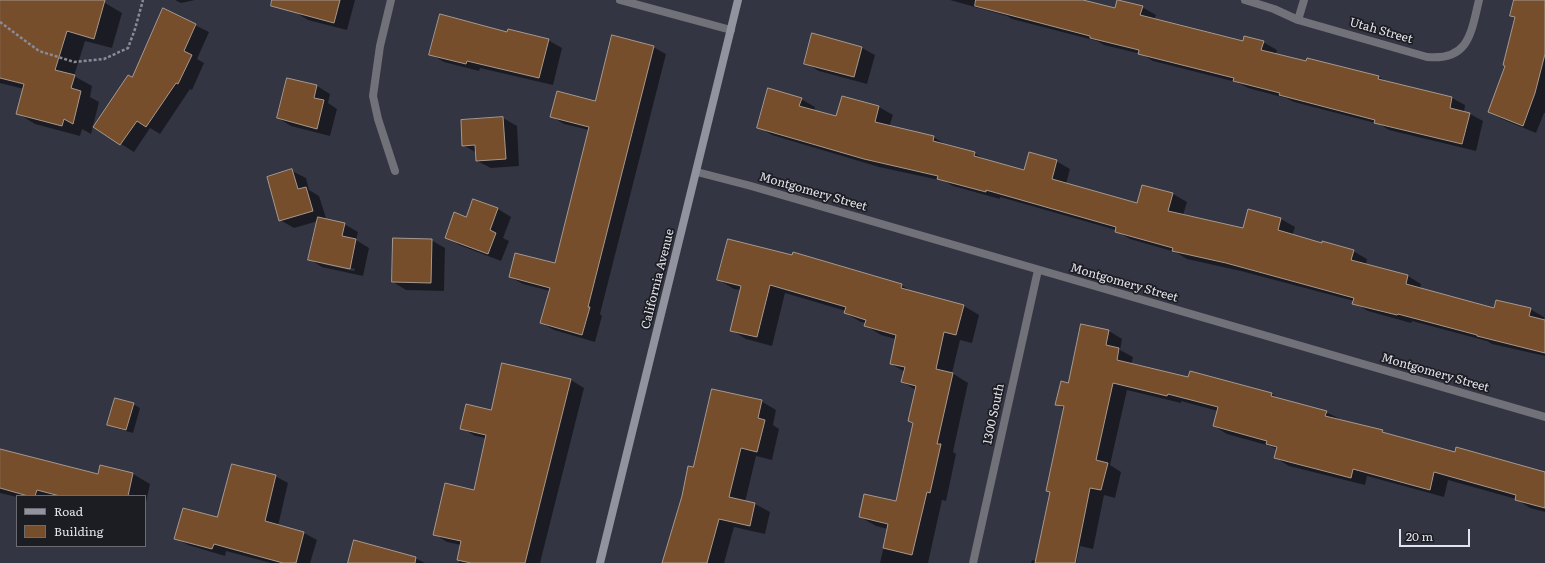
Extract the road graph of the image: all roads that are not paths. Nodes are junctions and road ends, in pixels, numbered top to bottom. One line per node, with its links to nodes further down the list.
1 (391, 0): 9 (street)
2 (620, 0): 8 (street)
3 (738, 0): 8 (main road, California Avenue)
4 (1245, 0): 7 (street, Utah Street)
5 (1304, 0): 7 (street)
6 (1479, 0): 7 (street, Utah Street)
7 (1298, 20)
8 (731, 30): 10 (main road, California Avenue)
9 (395, 172)
10 (696, 172): 11 (street, Montgomery Street); 13 (main road, California Avenue)
11 (1038, 270): 12 (street, Montgomery Street); 14 (street, 1300 South)
12 (1545, 417)
13 (600, 563)
14 (973, 563)

